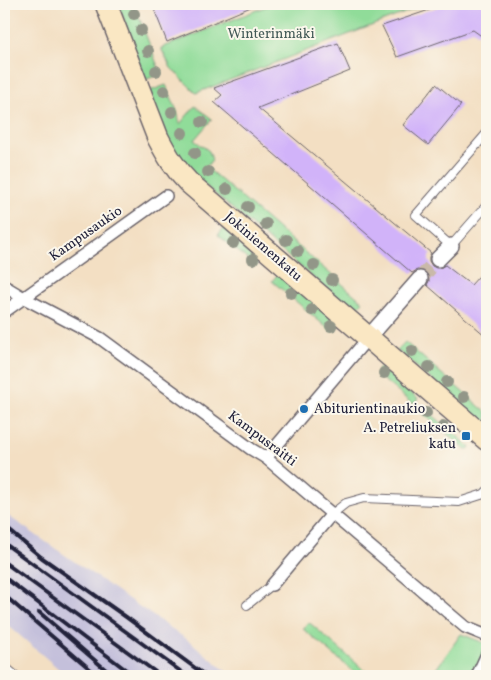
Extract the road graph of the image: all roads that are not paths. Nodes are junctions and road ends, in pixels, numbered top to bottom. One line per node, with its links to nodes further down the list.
1 (106, 4): 11 (main road, Jokiniemenkatu)
2 (487, 133): 5 (lane)
3 (166, 196): 9 (street, Kampusaukio)
4 (487, 205): 5 (lane)
5 (451, 246): 6 (street)
6 (438, 259)
7 (420, 279): 11 (street)
8 (4, 286): 9 (street, Kampusraitti)
9 (24, 298): 10 (street, Kampusaukio); 13 (street, Kampusraitti)
10 (4, 312)
11 (368, 338): 12 (main road, Jokiniemenkatu); 13 (street)
12 (487, 440)
13 (266, 458): 15 (street, Kampusraitti)
14 (487, 491): 15 (lane)
15 (332, 514): 16 (street); 18 (street, Kampusraitti)
16 (272, 585): 17 (lane)
17 (247, 605)
18 (487, 636)
19 (487, 654): 22 (street)
20 (4, 666): 21 (lane)
21 (16, 676)
22 (477, 676)

